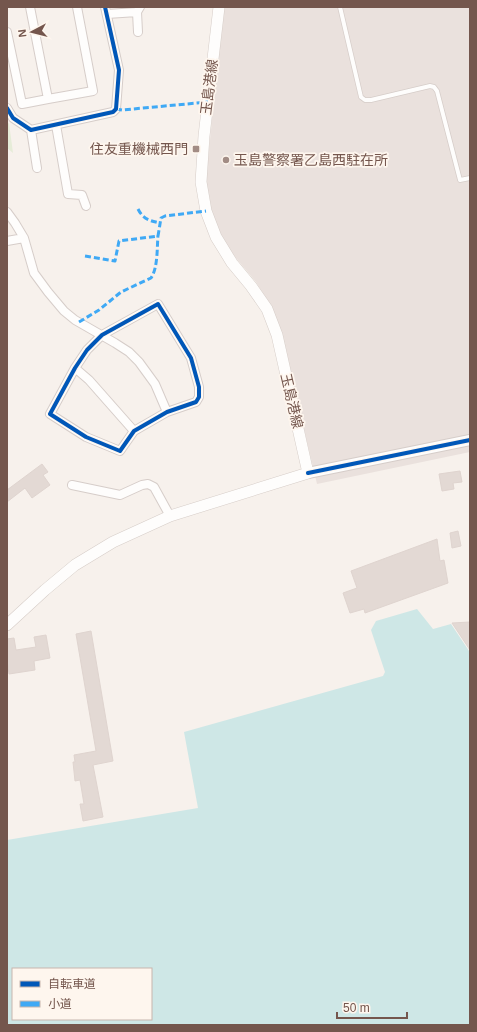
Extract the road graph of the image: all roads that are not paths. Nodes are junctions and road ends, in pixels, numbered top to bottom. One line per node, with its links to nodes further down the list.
1 (30, 7): 9 (street)
2 (77, 7): 9 (street)
3 (219, 7): 24 (main road, 玉島港線)
4 (340, 7): 14 (lane)
5 (139, 9): 6 (street); 8 (street)
6 (106, 11): 11 (street)
7 (7, 32): 9 (street)
8 (138, 32)
9 (48, 99)
10 (7, 108): 12 (street)
11 (56, 125): 12 (street); 15 (street)
12 (31, 130): 13 (street)
13 (37, 168)
14 (470, 178)
15 (86, 206)
16 (7, 212): 17 (street)
17 (24, 238): 18 (street); 19 (street)
18 (7, 241)
19 (102, 335): 20 (street); 21 (street); 21 (street)
20 (75, 368): 22 (street); 22 (street)
21 (167, 412): 22 (street)
22 (134, 431)
23 (470, 440): 24 (street)
24 (308, 473): 26 (main road)
25 (72, 485): 26 (street)
26 (170, 516): 27 (main road)
27 (7, 625)

